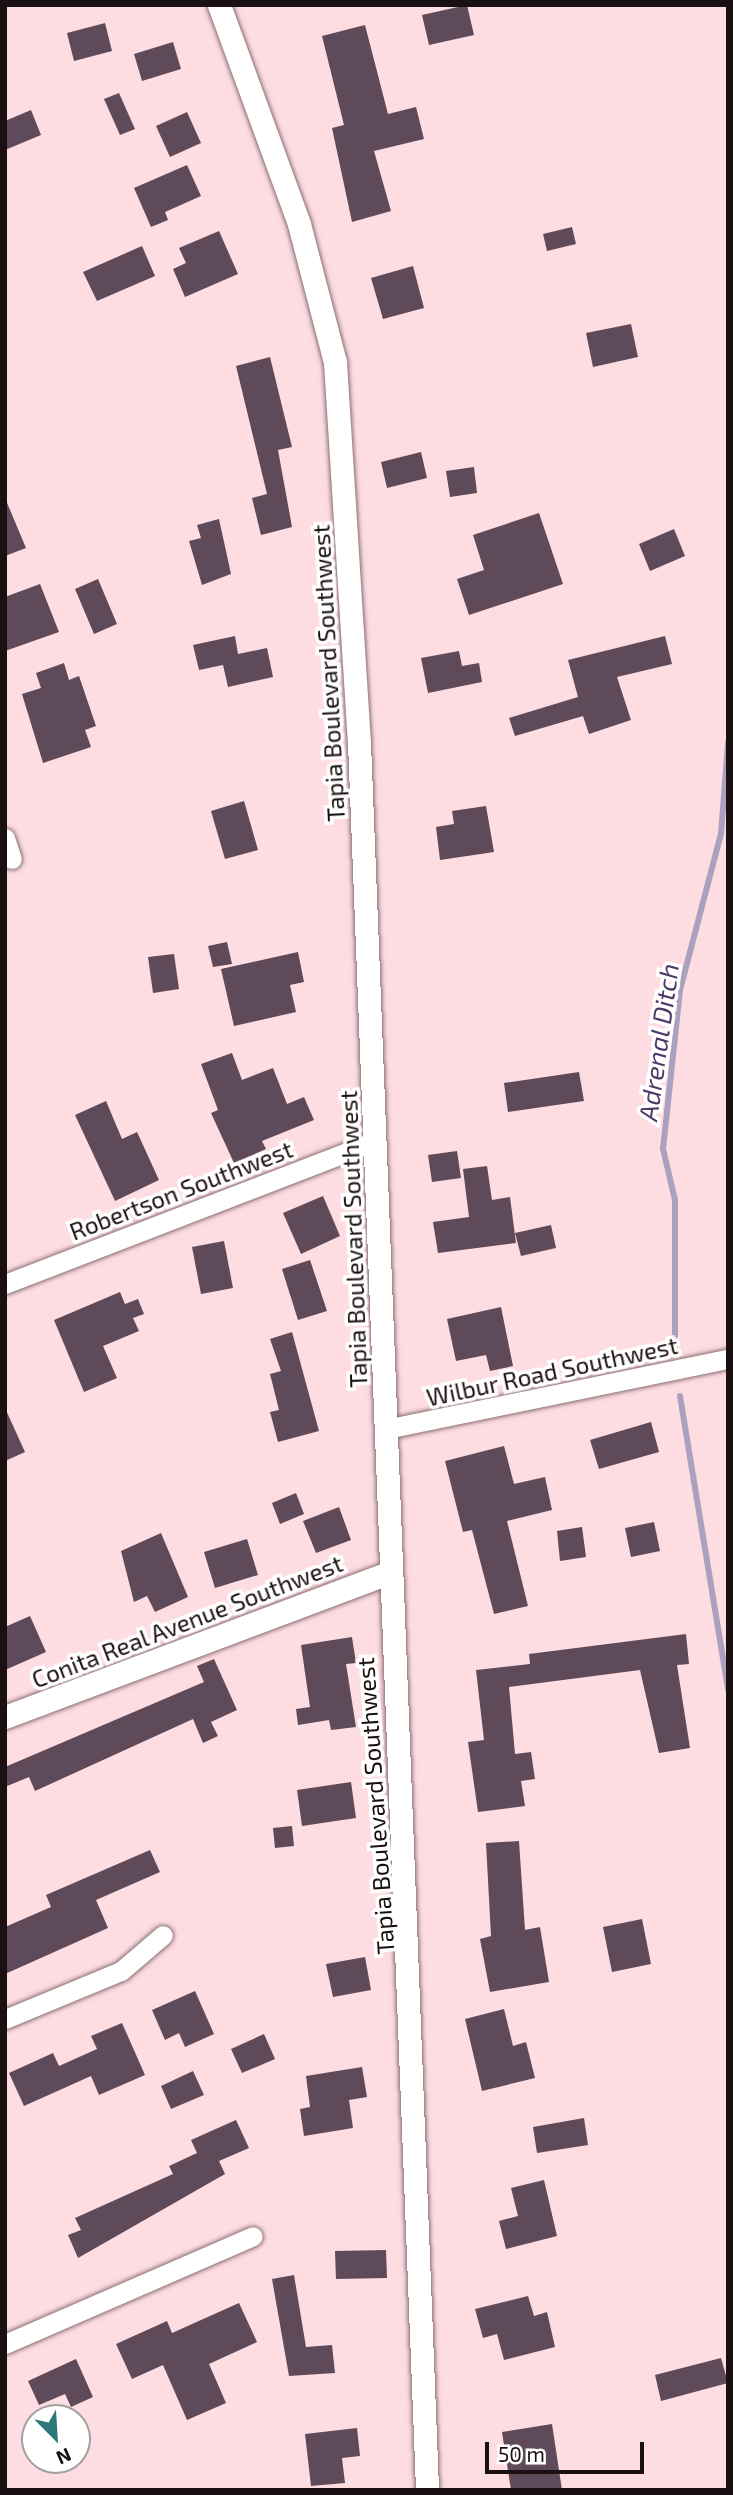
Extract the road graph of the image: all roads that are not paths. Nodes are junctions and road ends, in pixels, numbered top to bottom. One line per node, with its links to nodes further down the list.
1 (219, 5): 4 (street, Tapia Boulevard Southwest)
2 (5, 838): 3 (street)
3 (12, 859)
4 (375, 1141): 5 (street, Robertson Southwest); 7 (street, Tapia Boulevard Southwest)
5 (5, 1284)
6 (728, 1359): 7 (street, Wilbur Road Southwest)
7 (386, 1429): 8 (street, Tapia Boulevard Southwest)
8 (386, 1574): 9 (street, Conita Real Avenue Southwest); 14 (street, Tapia Boulevard Southwest)
9 (5, 1717)
10 (163, 1935): 11 (street)
11 (5, 2019)
12 (253, 2236): 13 (street)
13 (5, 2344)
14 (427, 2490)

